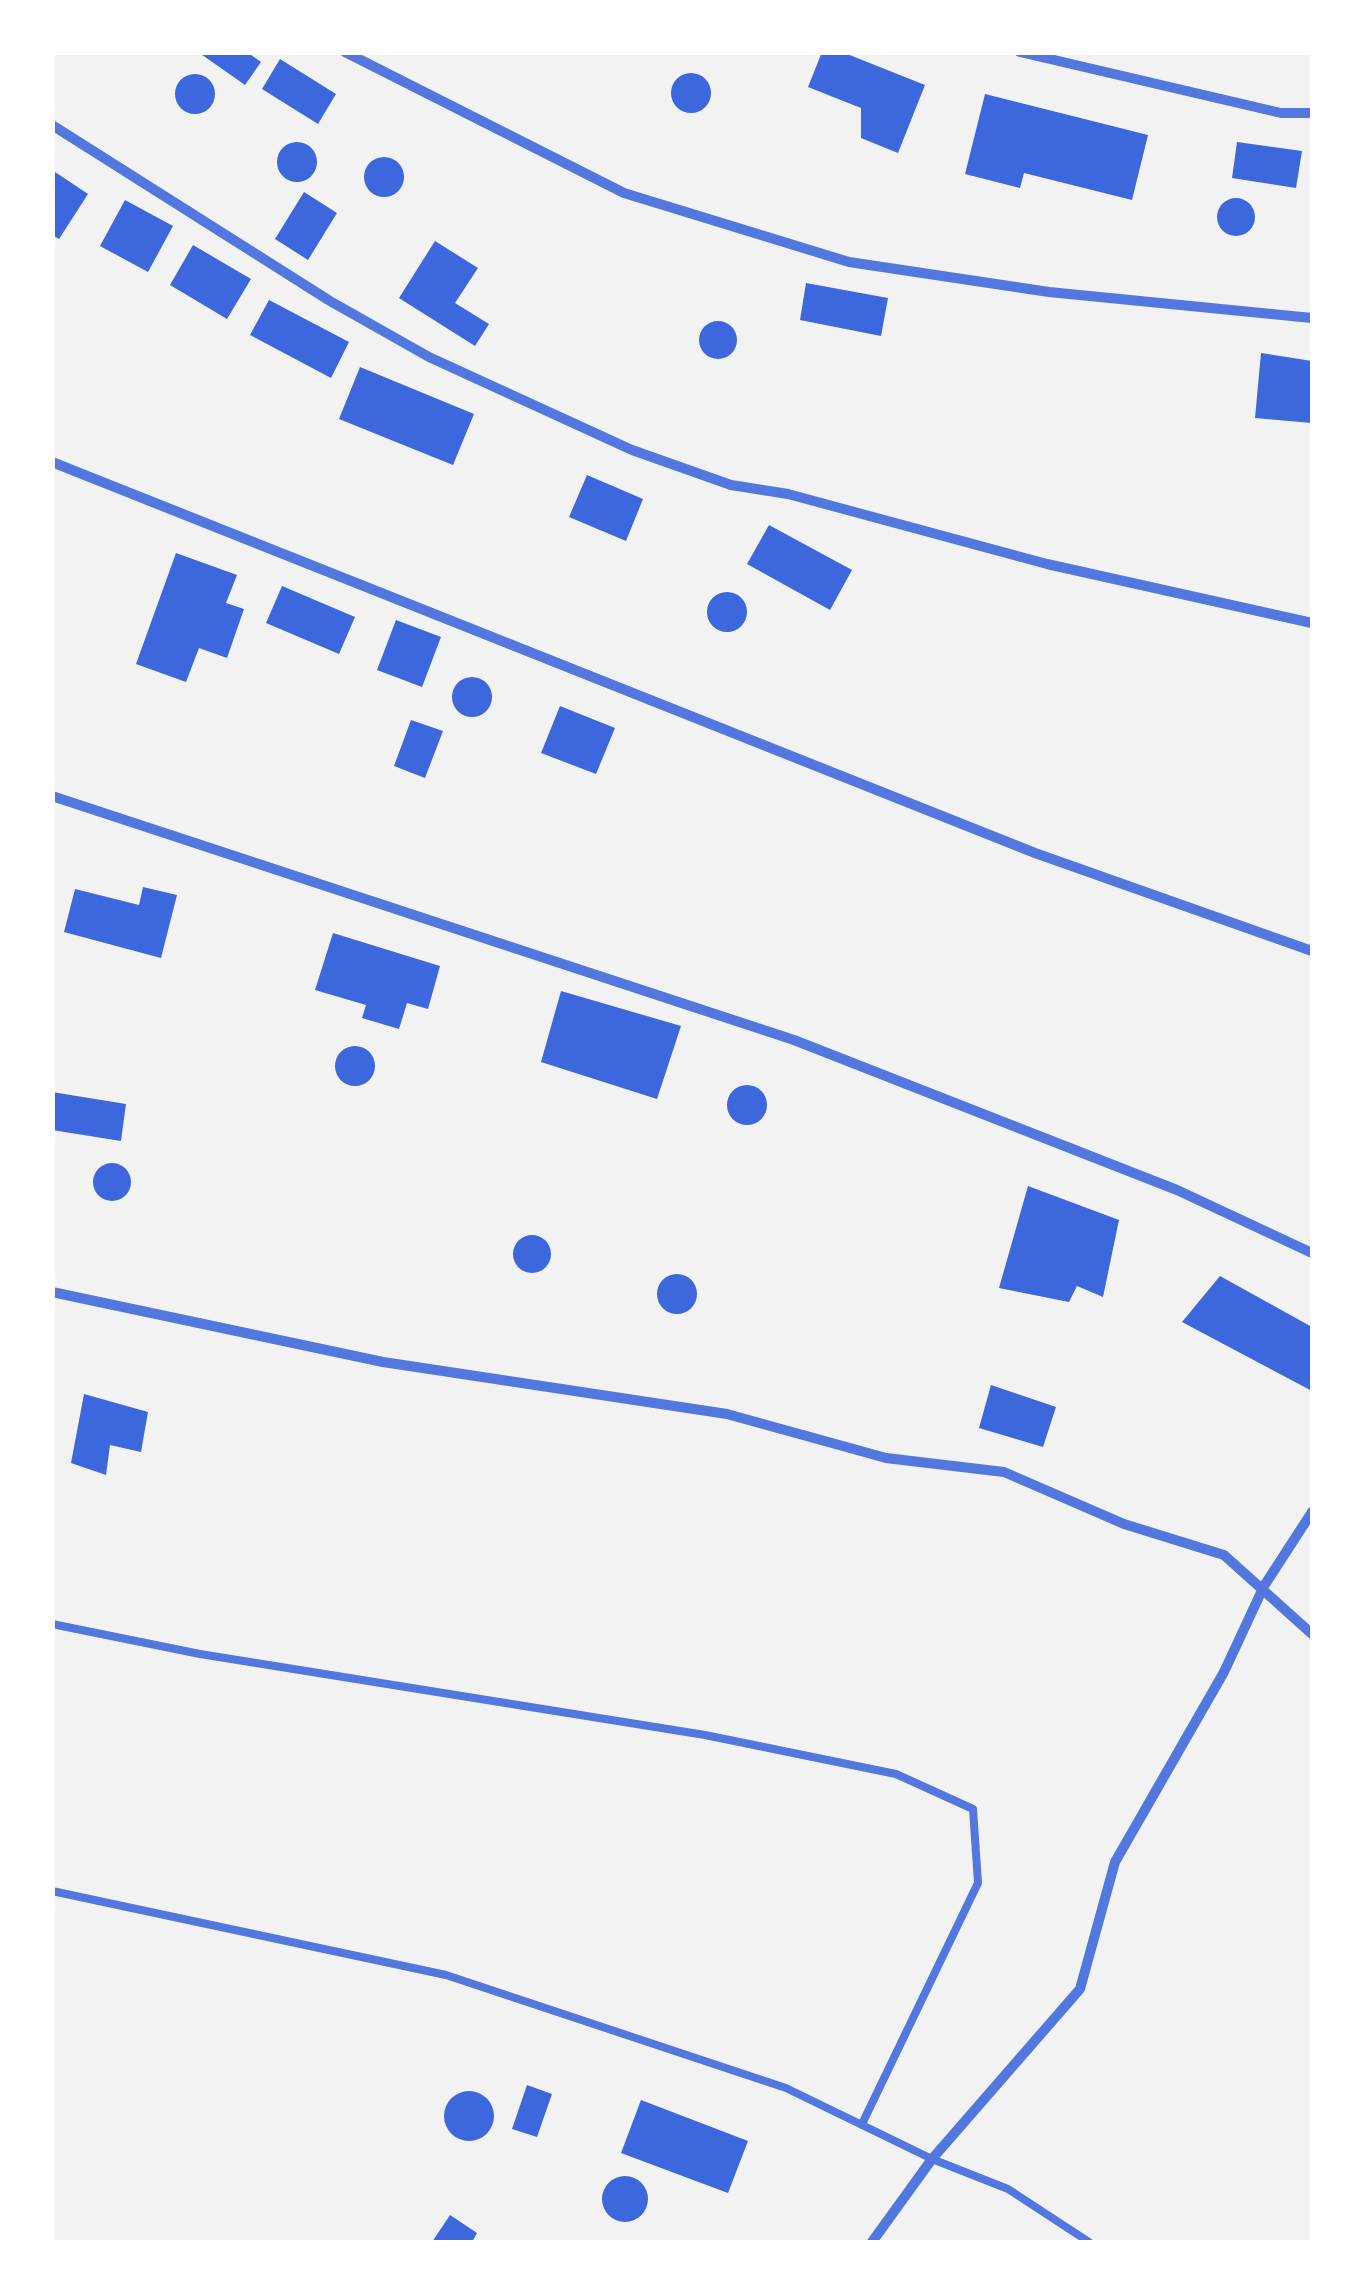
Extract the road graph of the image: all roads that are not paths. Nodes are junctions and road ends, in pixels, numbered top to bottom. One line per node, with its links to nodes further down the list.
1 (345, 52): 5 (street)
2 (1020, 52): 3 (street)
3 (1312, 114)
4 (52, 125): 7 (street)
5 (1312, 318)
6 (52, 462): 9 (street)
7 (1312, 624)
8 (52, 796): 10 (street)
9 (1312, 951)
10 (1312, 1252)
11 (52, 1292): 13 (street)
12 (1312, 1512): 13 (street)
13 (1264, 1586): 15 (street); 18 (street)
14 (52, 1624): 17 (lane)
15 (1312, 1634)
16 (52, 1890): 17 (lane)
17 (862, 2124): 18 (lane)
18 (932, 2159): 19 (street); 20 (lane)
19 (872, 2242)
20 (1089, 2242)

